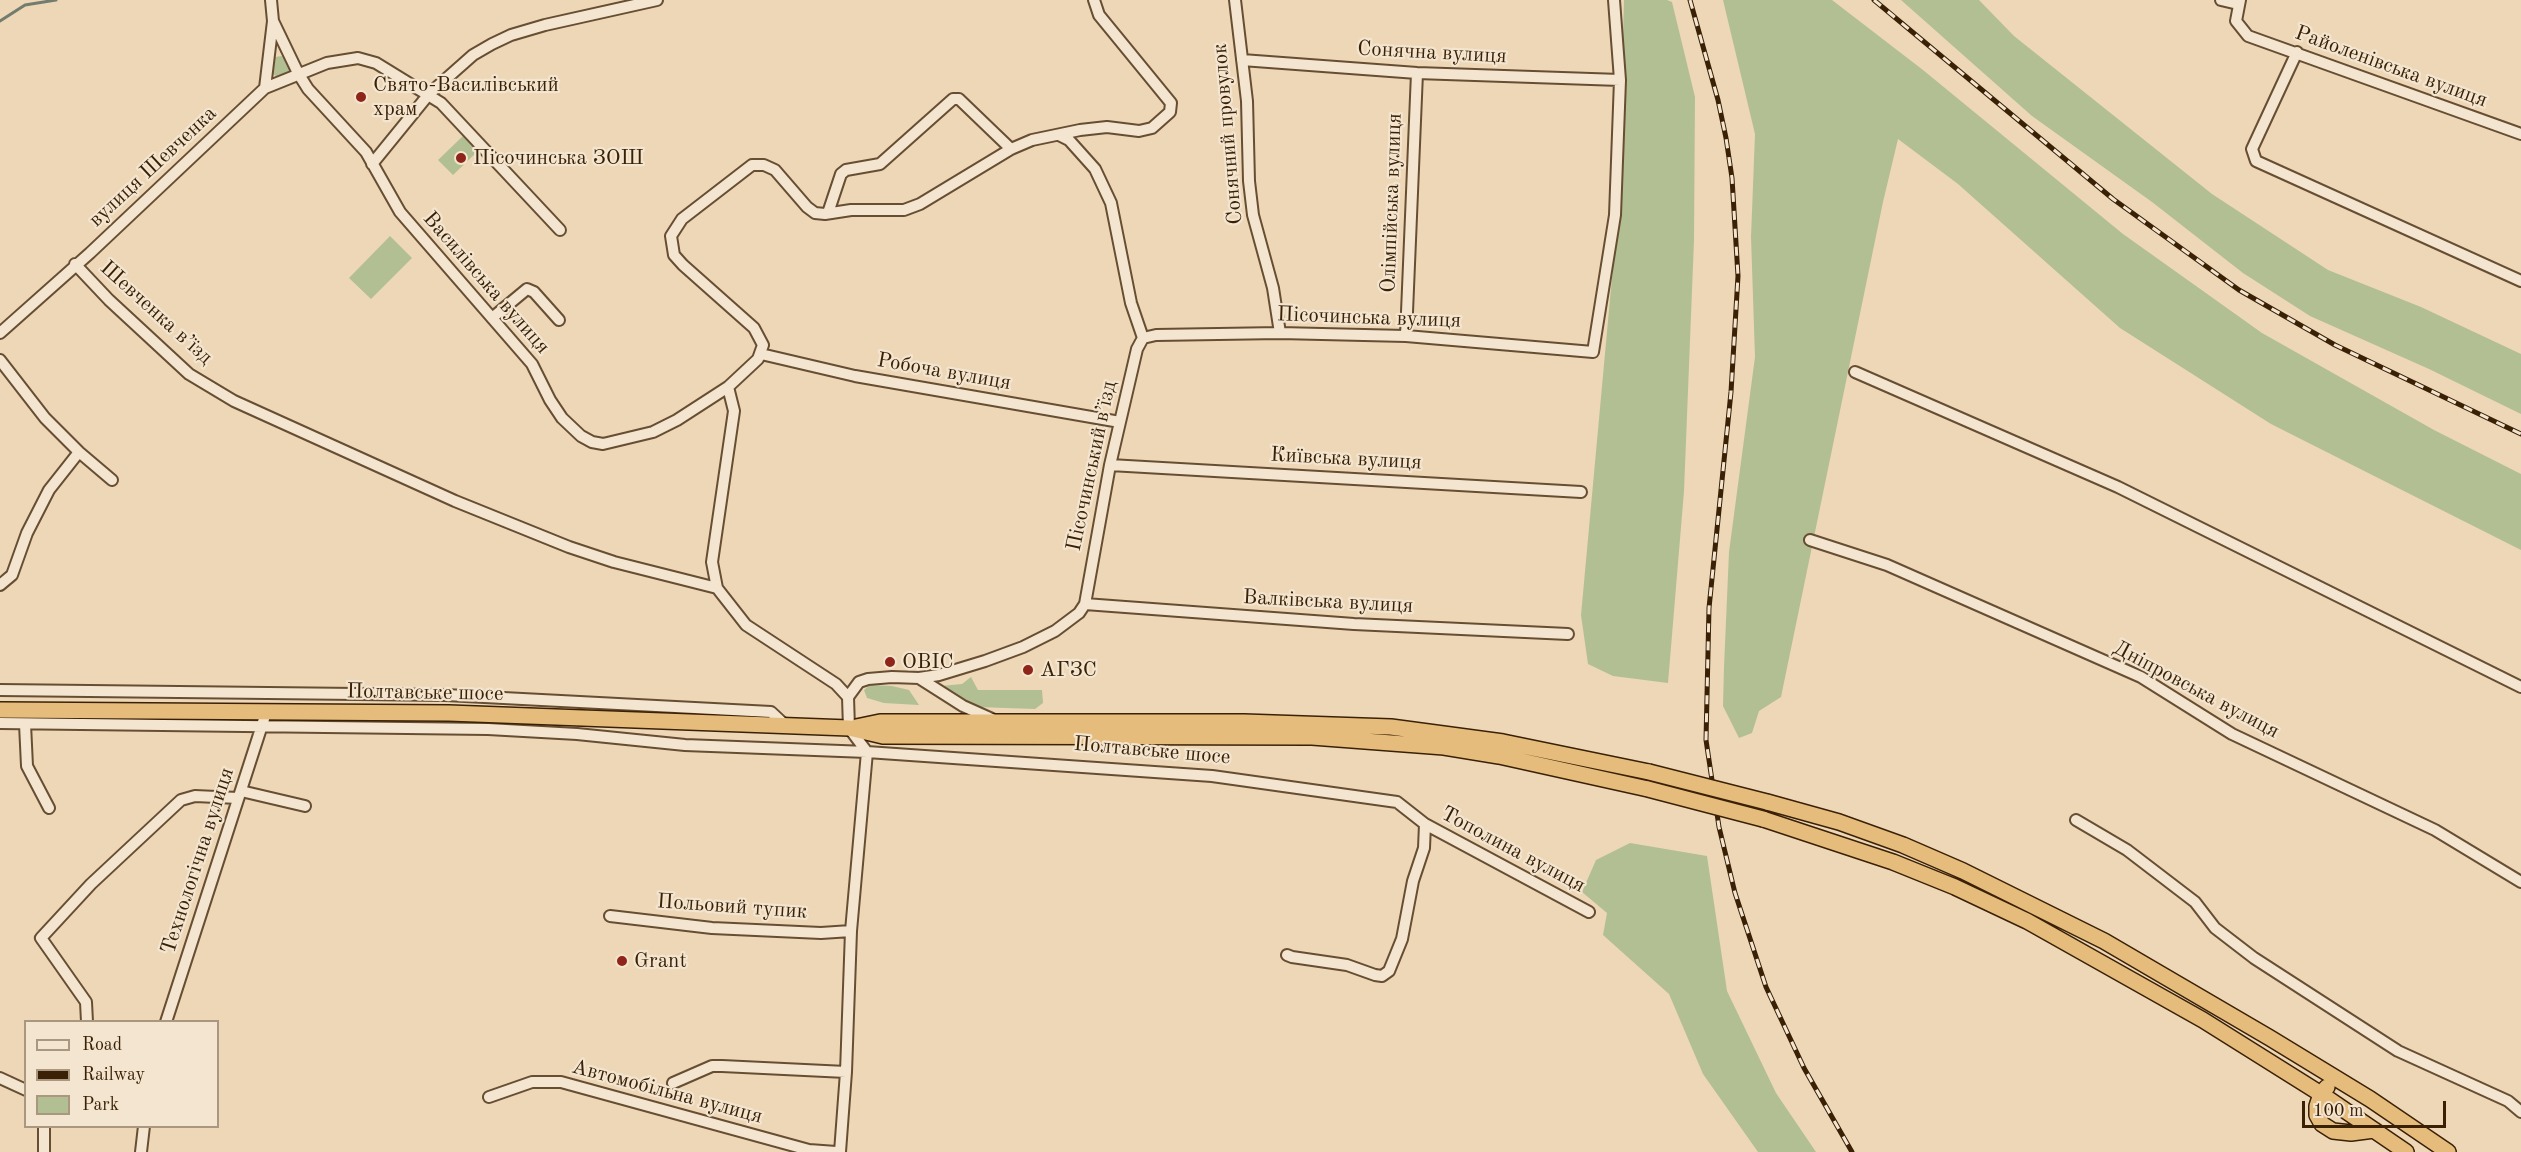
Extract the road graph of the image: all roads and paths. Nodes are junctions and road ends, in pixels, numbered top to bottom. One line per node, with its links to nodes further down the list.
1 (271, 0): 8 (street)
2 (657, 0): 15 (street)
3 (1094, 0): 17 (street)
4 (1235, 0): 10 (street, Сонячний провулок)
5 (1614, 0): 13 (street)
6 (2221, 0): 7 (street)
7 (2239, 2): 9 (street, Райоленівська вулиця)
8 (273, 21): 11 (street, Василівська вулиця); 14 (street)
9 (2297, 52): 16 (street, Райоленівська вулиця); 23 (street)
10 (1242, 60): 12 (street, Сонячна вулиця); 27 (street, Сонячний провулок)
11 (298, 73): 14 (street, вулиця Шевченка); 15 (street, вулиця Шевченка); 19 (street, Василівська вулиця)
12 (1417, 73): 13 (street, Сонячна вулиця); 28 (street, Олімпійська вулиця)
13 (1620, 80): 28 (street, Пісочинська вулиця)
14 (265, 88): 22 (street, вулиця Шевченка)
15 (429, 94): 19 (street); 21 (street, вулиця Шевченка)
16 (2521, 134)
17 (1059, 135): 18 (street); 29 (street)
18 (1011, 149): 20 (street); 20 (street)
19 (372, 164): 24 (street, Василівська вулиця)
20 (828, 213): 30 (street)
21 (560, 230)
22 (75, 264): 26 (street, вулиця Шевченка); 41 (street, Шевченка в’їзд)
23 (2521, 281)
24 (492, 318): 25 (street); 33 (street, Василівська вулиця)
25 (560, 320)
26 (0, 333)
27 (1280, 333): 28 (street, Пісочинська вулиця); 29 (street, Пісочинська вулиця)
28 (1406, 336)
29 (1143, 338): 34 (street, Пісочинський в’їзд)
30 (761, 354): 33 (street, Василівська вулиця); 34 (street, Робоча вулиця)
31 (0, 360): 35 (street)
32 (1855, 372): 45 (street)
33 (728, 387): 41 (street)
34 (1120, 422): 36 (street, Пісочинський в’їзд)
35 (79, 452): 37 (street); 40 (street)
36 (1110, 465): 38 (street, Київська вулиця); 42 (street, Пісочинський в’їзд)
37 (112, 480)
38 (1581, 492)
39 (1810, 540): 61 (street, Дніпровська вулиця)
40 (0, 585)
41 (717, 588): 47 (street)
42 (1085, 604): 43 (street, Валківська вулиця); 44 (street)
43 (1568, 634)
44 (919, 678): 47 (street); 50 (street)
45 (2521, 687)
46 (0, 690): 53 (street)
47 (848, 697): 54 (street)
48 (0, 710): 49 (highway, Полтавське шосе)
49 (264, 719): 52 (street, Полтавське шосе); 53 (highway, Полтавське шосе); 55 (street, Полтавське шосе); 56 (street, Технологічна вулиця)
50 (997, 722): 54 (highway); 70 (highway, bridge)
51 (0, 723): 52 (street, Полтавське шосе)
52 (25, 724): 58 (street)
53 (786, 726): 54 (highway, Полтавське шосе)
54 (849, 729): 55 (street); 73 (highway, bridge)
55 (867, 752): 60 (street, Полтавське шосе); 64 (street, Автомобільна вулиця)
56 (240, 795): 57 (street); 66 (street); 67 (street, Технологічна вулиця)
57 (305, 806)
58 (50, 808)
59 (2076, 820): 75 (street)
60 (1425, 824): 62 (street, Тополина вулиця); 65 (street, Тополина вулиця)
61 (2521, 882)
62 (1589, 912)
63 (610, 916): 64 (street, Польовий тупик)
64 (851, 932): 68 (street, Автомобільна вулиця)
65 (1287, 955)
66 (87, 1020)
67 (167, 1020)
68 (846, 1072): 71 (street, Автомобільна вулиця); 81 (street, Автомобільна вулиця)
69 (0, 1078): 72 (street)
70 (2340, 1081): 73 (highway); 83 (highway)
71 (673, 1083)
72 (24, 1089)
73 (2321, 1094): 78 (highway); 78 (highway)
74 (489, 1097): 81 (street, Автомобільна вулиця)
75 (2521, 1112)
76 (44, 1128): 79 (street)
77 (144, 1128): 80 (street)
78 (2374, 1130): 82 (highway)
79 (44, 1152)
80 (141, 1152)
81 (838, 1152)
82 (2406, 1152)
83 (2448, 1152)

